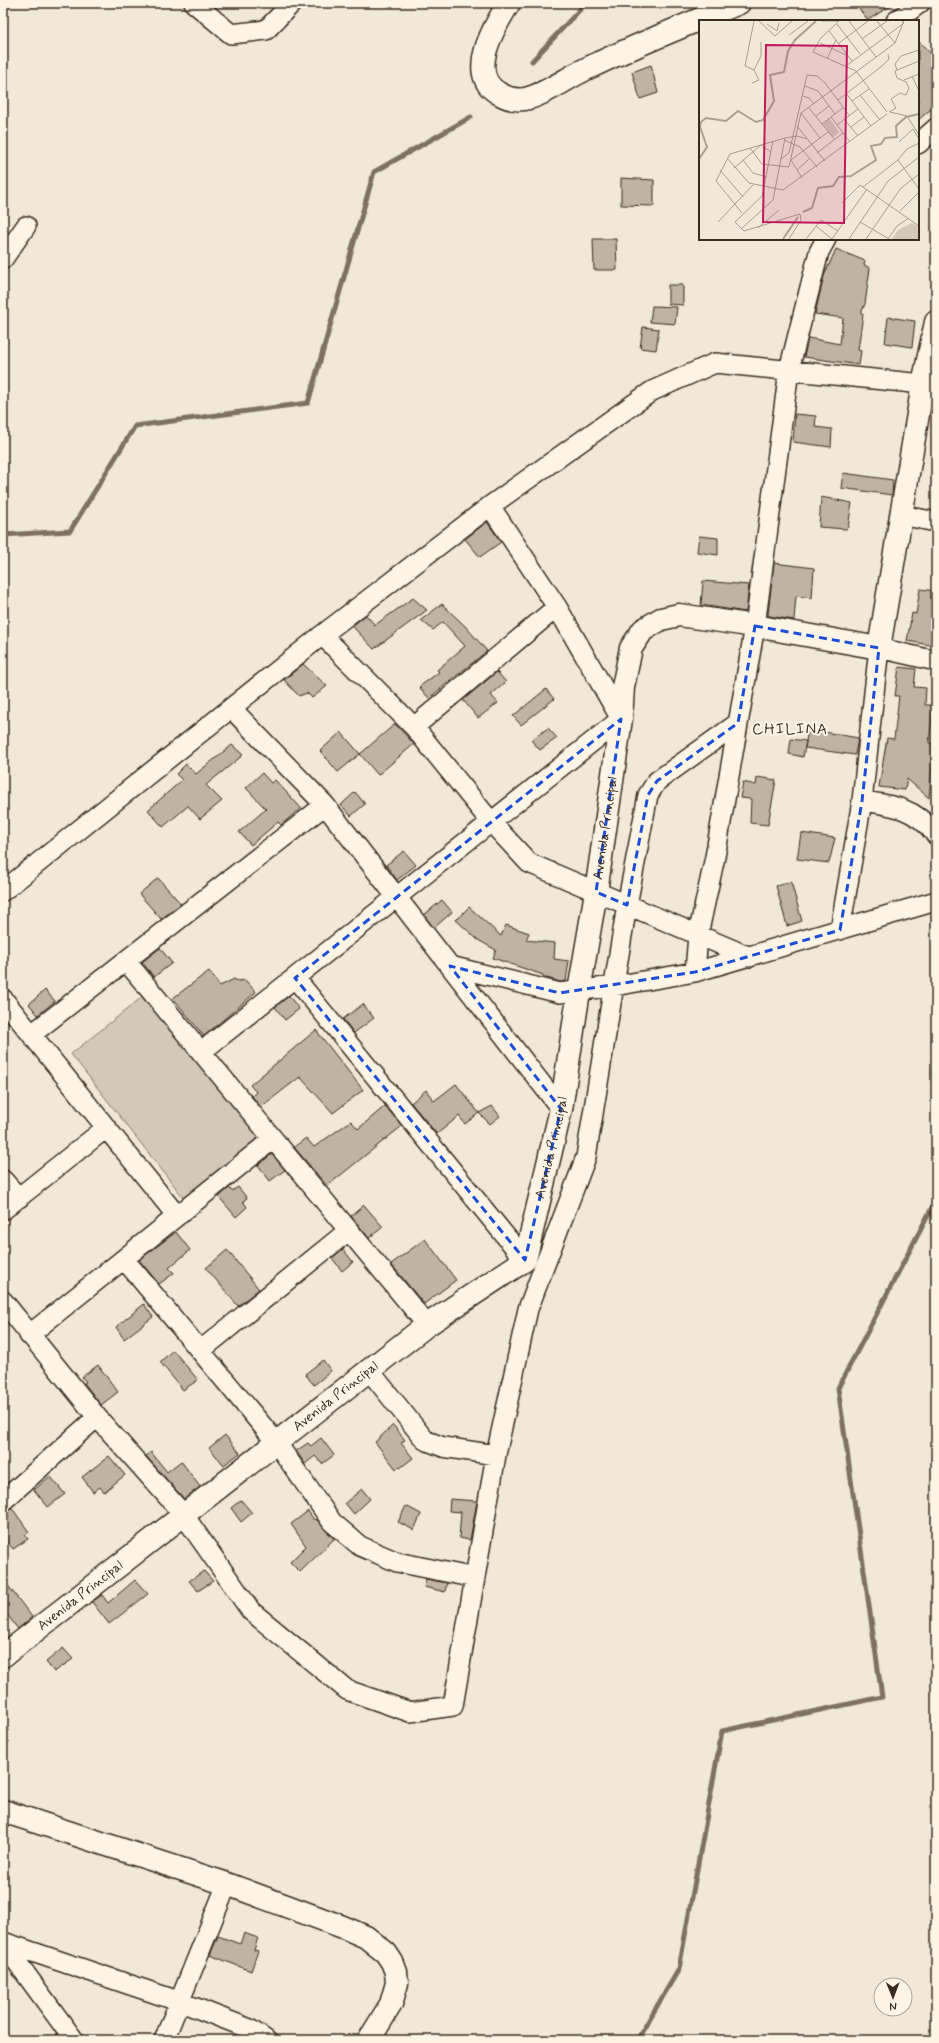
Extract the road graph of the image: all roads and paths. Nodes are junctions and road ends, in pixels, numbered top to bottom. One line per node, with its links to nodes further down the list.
1 (194, 3): 2 (street)
2 (292, 3)
3 (509, 3): 6 (street)
4 (739, 3): 7 (street)
5 (920, 3): 8 (street)
6 (699, 20)
7 (700, 20)
8 (897, 20)
9 (936, 128): 10 (street)
10 (919, 143)
11 (26, 226): 13 (street)
12 (825, 240): 15 (street)
13 (3, 259)
14 (936, 322): 16 (street)
15 (789, 370): 16 (street); 17 (street); 21 (street)
16 (929, 385): 18 (street)
17 (490, 506): 20 (street); 22 (street)
18 (901, 515): 19 (street); 23 (street)
19 (936, 522)
20 (557, 607): 26 (street); 28 (street)
21 (755, 626): 23 (street, Avenida Principal); 26 (street, Avenida Principal); 27 (street)
22 (322, 635): 25 (street); 28 (street)
23 (879, 648): 24 (street); 29 (street)
24 (936, 661)
25 (231, 708): 30 (street); 33 (street)
26 (621, 719): 31 (street); 34 (street, Avenida Principal)
27 (738, 723): 37 (street); 39 (street)
28 (414, 727): 31 (street)
29 (862, 801): 32 (street); 38 (street)
30 (325, 805): 35 (street); 41 (street)
31 (490, 822): 34 (street); 35 (street)
32 (936, 835)
33 (3, 891)
34 (596, 892): 37 (street); 46 (street, Avenida Principal)
35 (396, 897): 42 (street); 44 (street)
36 (936, 901): 38 (street)
37 (627, 904): 39 (street); 45 (street)
38 (840, 930): 40 (street)
39 (698, 935): 40 (street); 43 (street)
40 (750, 957): 43 (street)
41 (126, 961): 48 (street); 49 (street)
42 (450, 966): 46 (street); 50 (street)
43 (695, 972): 45 (street)
44 (295, 978): 49 (street); 59 (street)
45 (614, 986): 46 (street); 67 (street)
46 (579, 991): 50 (street, Avenida Principal)
47 (3, 999): 48 (street)
48 (32, 1034): 51 (street)
49 (201, 1052): 52 (street)
50 (561, 1109): 59 (street, Avenida Principal)
51 (106, 1128): 54 (street); 56 (street)
52 (273, 1139): 56 (street); 57 (street)
53 (3, 1180): 54 (street)
54 (19, 1198): 55 (street)
55 (3, 1210)
56 (177, 1216): 58 (street)
57 (348, 1231): 61 (street); 63 (street)
58 (124, 1259): 62 (street); 63 (street)
59 (525, 1260): 61 (street, Avenida Principal)
60 (3, 1301): 62 (street)
61 (427, 1326): 64 (street, Avenida Principal)
62 (29, 1335): 65 (street)
63 (200, 1351): 66 (street)
64 (369, 1370): 66 (street, Avenida Principal); 67 (street)
65 (97, 1417): 68 (street); 69 (street)
66 (276, 1442): 69 (street, Avenida Principal); 70 (street)
67 (496, 1455): 70 (street)
68 (4, 1499)
69 (183, 1514): 70 (street); 71 (street, Avenida Principal)
70 (475, 1578)
71 (3, 1656)
72 (6, 1816): 73 (street)
73 (226, 1884): 75 (street); 79 (street)
74 (3, 1942): 75 (street); 76 (street)
75 (181, 2002): 77 (street); 78 (street)
76 (74, 2040)
77 (164, 2040)
78 (266, 2040)
79 (369, 2040)

